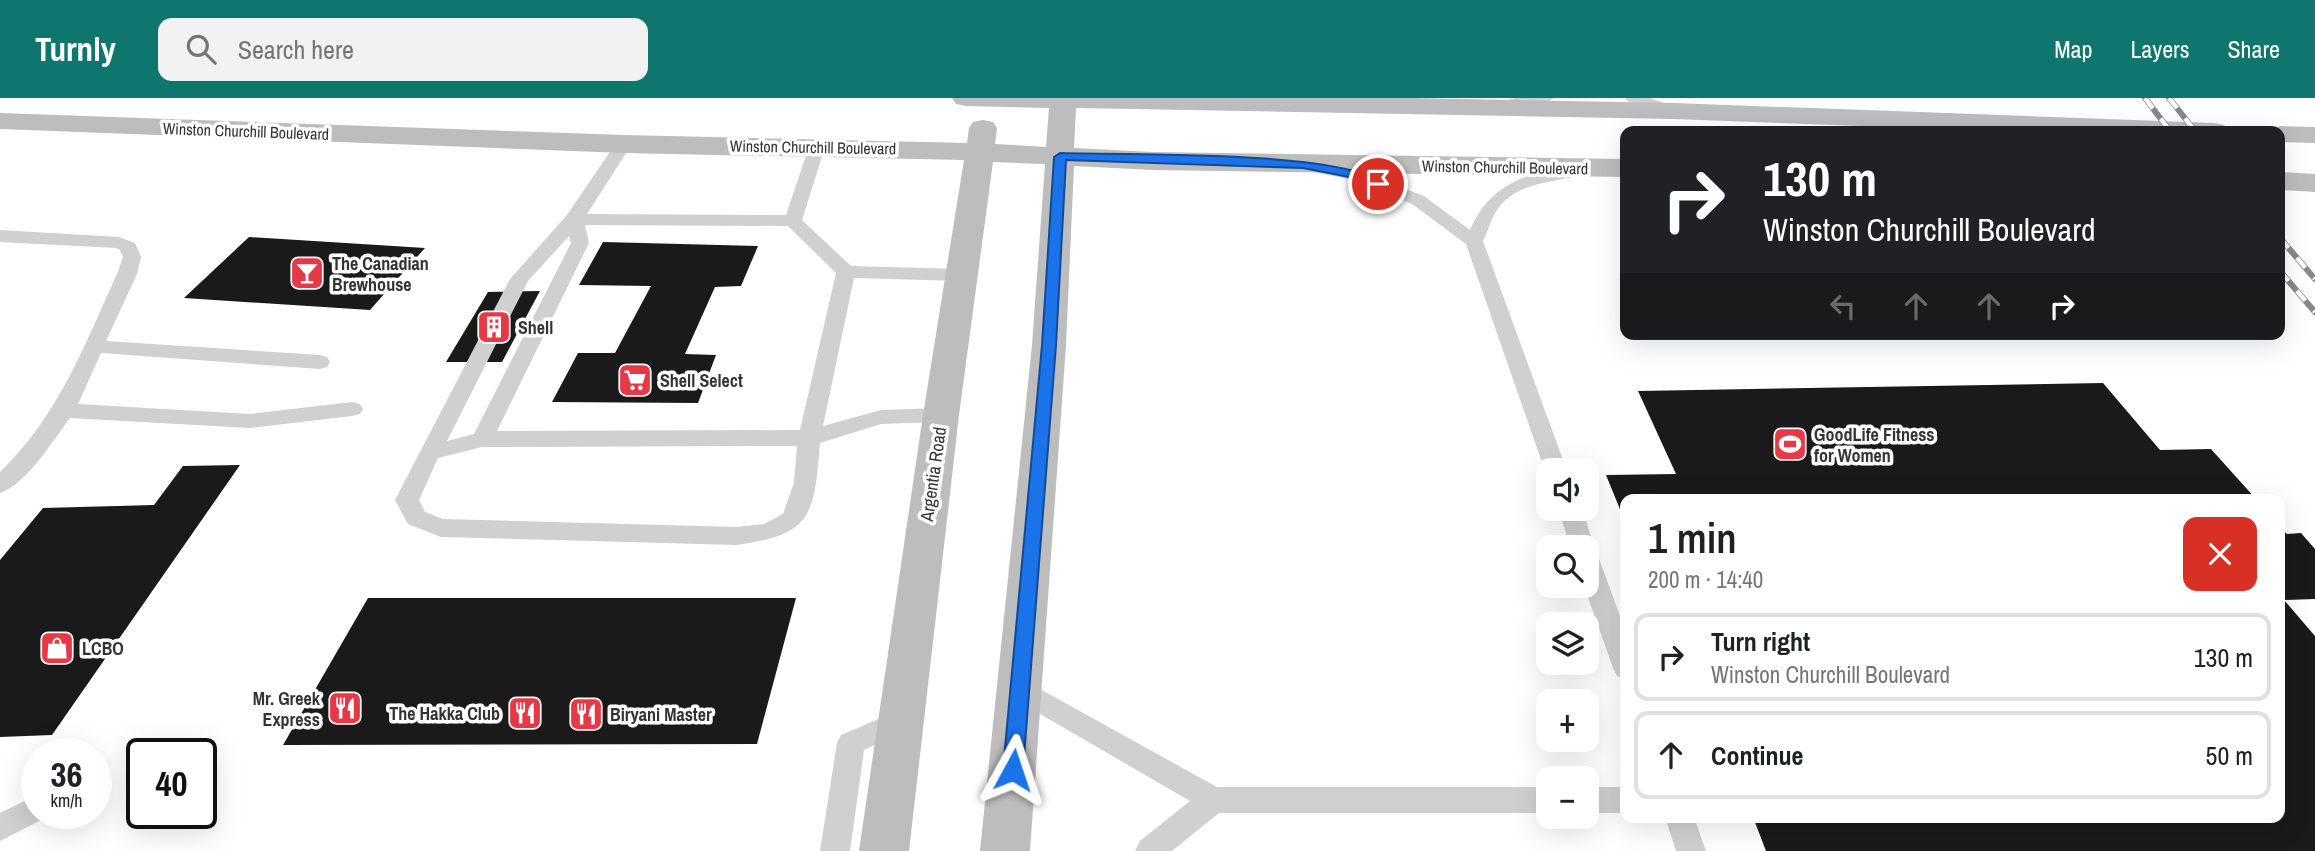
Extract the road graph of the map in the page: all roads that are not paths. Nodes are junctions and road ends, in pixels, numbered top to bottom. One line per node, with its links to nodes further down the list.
1 (967, 98): 2 (main road)
2 (987, 98): 5 (main road); 16 (main road, Argentia Road)
3 (1546, 98): 8 (lane)
4 (1633, 98): 9 (lane)
5 (1063, 99): 6 (main road); 17 (main road)
6 (1254, 100): 7 (main road)
7 (1420, 102): 8 (main road)
8 (1488, 107): 9 (main road)
9 (1674, 111): 11 (main road)
10 (0, 121): 14 (main road, Winston Churchill Boulevard)
11 (2079, 126)
12 (2285, 134): 13 (main road)
13 (2315, 135)
14 (624, 144): 15 (main road, Winston Churchill Boulevard); 23 (lane)
15 (817, 147): 16 (main road, Winston Churchill Boulevard); 24 (lane)
16 (979, 152): 17 (main road, Winston Churchill Boulevard); 28 (main road, Argentia Road)
17 (1060, 157): 18 (main road, Winston Churchill Boulevard); 41 (main road)
18 (1303, 164): 19 (main road, Winston Churchill Boulevard); 26 (lane)
19 (1597, 168): 20 (main road, Winston Churchill Boulevard); 26 (lane)
20 (1620, 168)
21 (2285, 181): 22 (main road)
22 (2315, 183)
23 (574, 219): 24 (lane); 35 (lane); 36 (lane)
24 (793, 221): 27 (lane)
25 (0, 236): 29 (lane)
26 (1475, 241): 37 (lane)
27 (846, 272): 28 (lane); 34 (lane)
28 (961, 275): 33 (main road, Argentia Road)
29 (92, 346): 30 (lane); 32 (lane)
30 (320, 362)
31 (352, 409): 32 (lane)
32 (65, 410): 38 (lane)
33 (940, 415): 34 (lane); 42 (main road, Argentia Road)
34 (809, 438): 35 (lane); 36 (lane)
35 (482, 439): 36 (lane)
36 (429, 453)
37 (1551, 458)
38 (0, 485)
39 (1599, 593): 40 (lane)
40 (1620, 651)
41 (1020, 689): 43 (lane); 52 (main road)
42 (900, 721): 50 (lane); 51 (main road, Argentia Road)
43 (1213, 800): 44 (lane); 53 (lane)
44 (1536, 800)
45 (1599, 800): 46 (lane)
46 (1620, 800)
47 (21, 817): 49 (lane)
48 (1681, 823): 54 (lane)
49 (0, 828)
50 (835, 851)
51 (884, 851)
52 (1005, 851)
53 (1150, 851)
54 (1691, 851)

